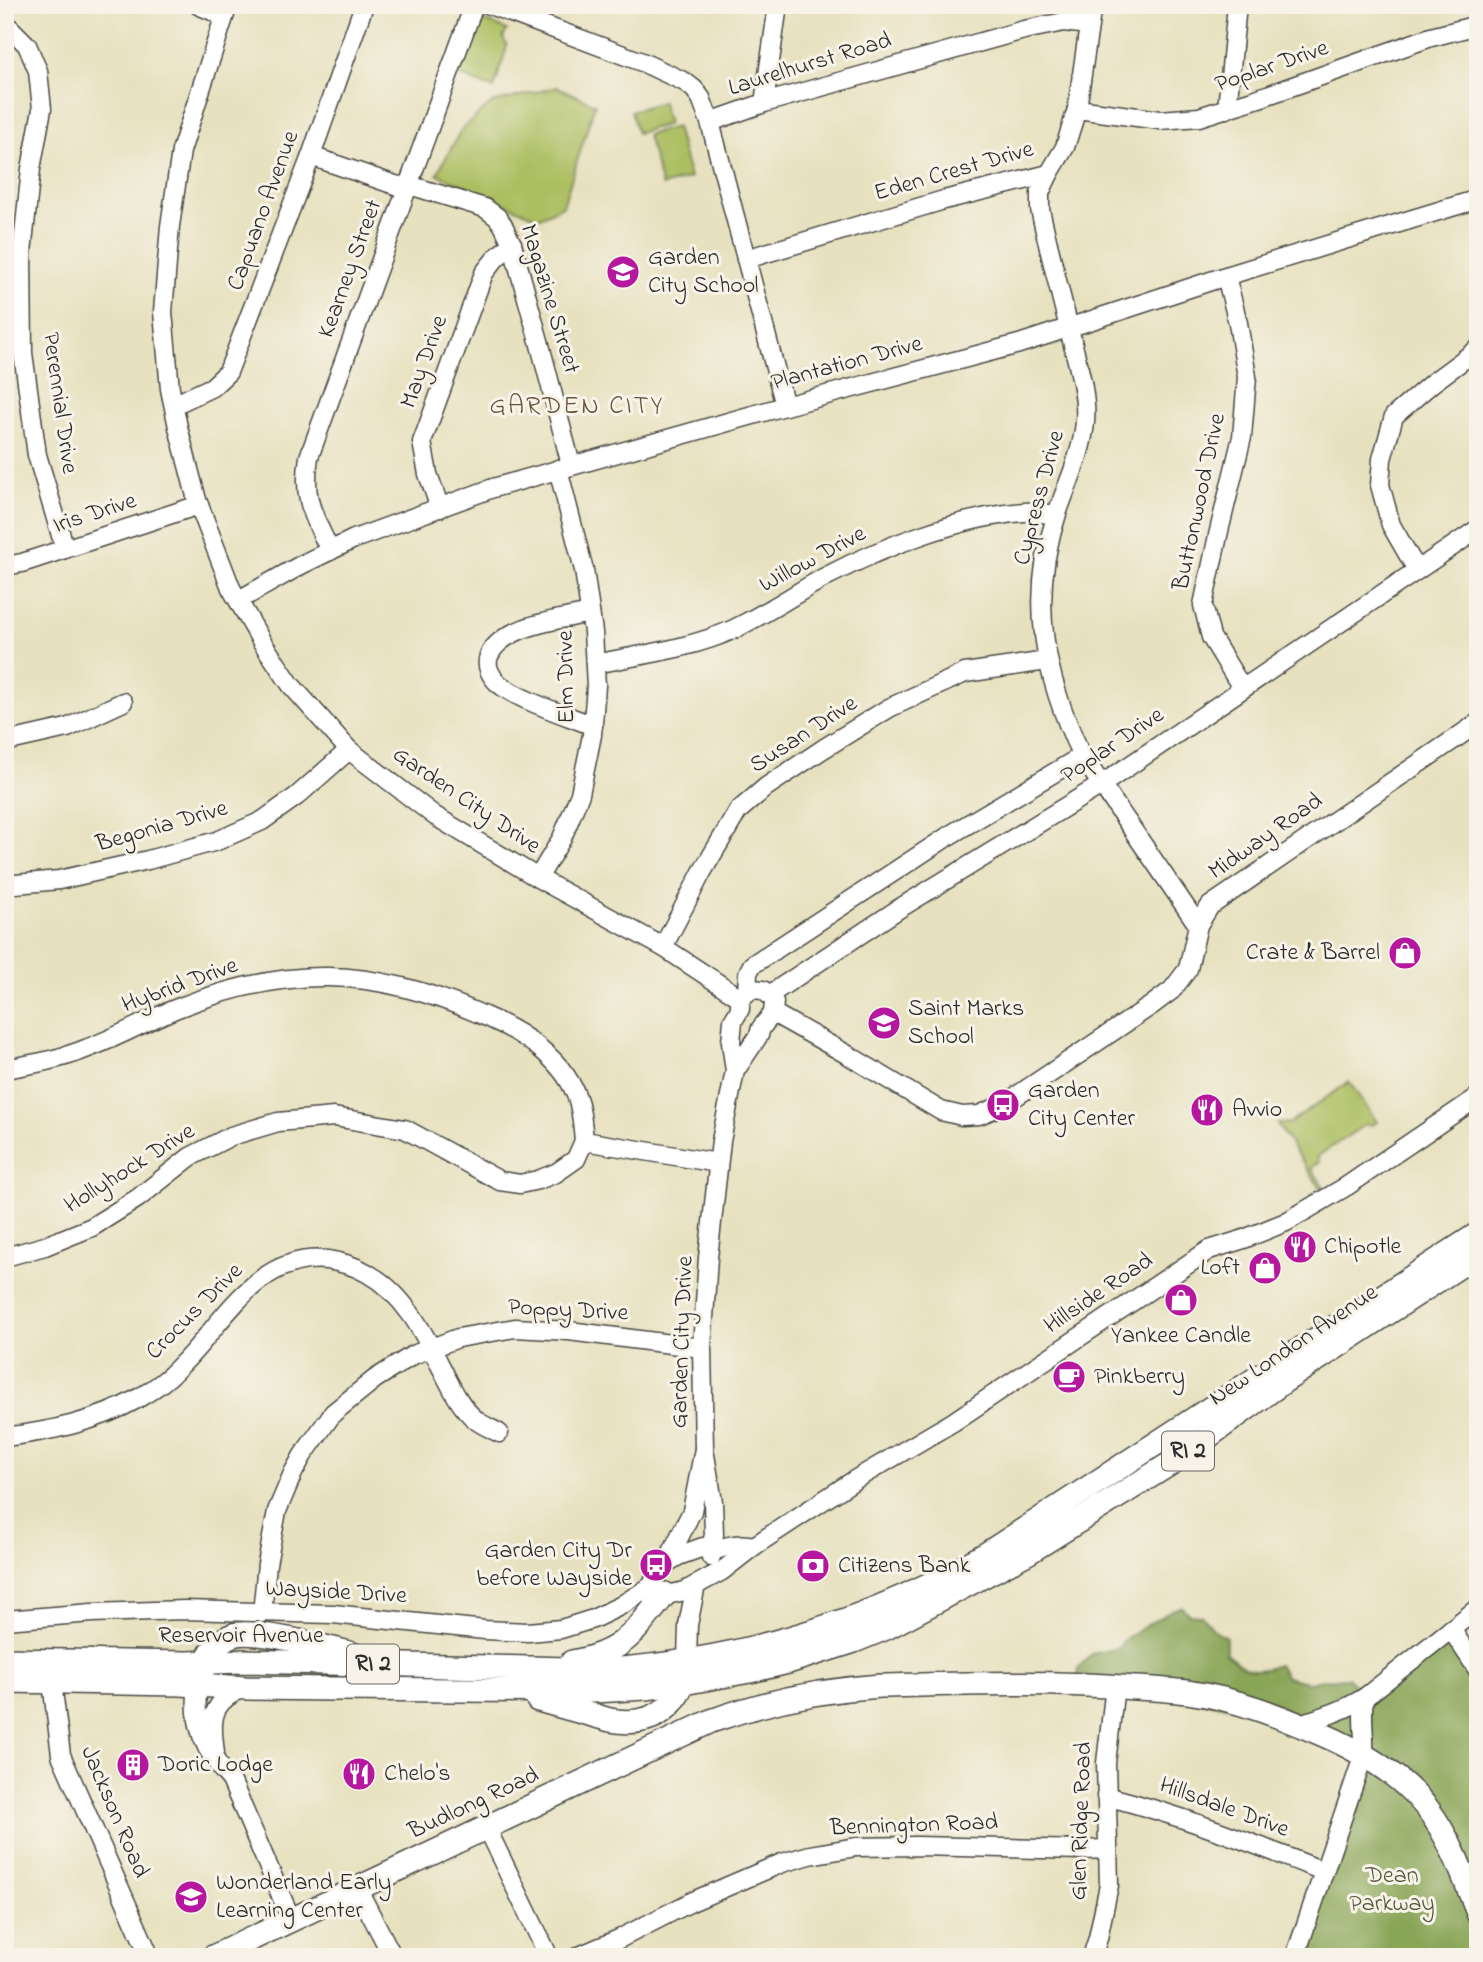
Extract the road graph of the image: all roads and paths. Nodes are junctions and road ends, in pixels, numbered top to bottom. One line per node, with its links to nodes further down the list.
1 (198, 5): 8 (street)
2 (364, 5): 16 (street, Capuano Avenue)
3 (474, 5): 18 (street, Kearney Street)
4 (489, 5): 15 (street)
5 (778, 5): 12 (street)
6 (1091, 5): 10 (street, Eden Crest Drive)
7 (1237, 5): 14 (street)
8 (226, 11): 25 (street, Garden City Drive)
9 (5, 23): 32 (street, Perennial Drive)
10 (1088, 25): 12 (street, Laurelhurst Road); 13 (street, Eden Crest Drive)
11 (1478, 25): 14 (street, Poplar Drive)
12 (764, 103): 15 (street, Laurelhurst Road)
13 (1077, 109): 14 (street, Poplar Drive); 17 (street, Eden Crest Drive)
14 (1227, 109)
15 (710, 122): 21 (street)
16 (311, 156): 18 (street, Magazine Street); 25 (street, Capuano Avenue)
17 (1049, 174): 21 (street, Eden Crest Drive); 23 (street, Cypress Drive)
18 (409, 186): 20 (street, Magazine Street); 33 (street, Kearney Street)
19 (1478, 199): 22 (street, Plantation Drive)
20 (512, 244): 27 (street, Magazine Street); 29 (street, May Drive)
21 (746, 259): 26 (street)
22 (1226, 276): 23 (street, Plantation Drive); 40 (street, Buttonwood Drive)
23 (1070, 329): 26 (street, Plantation Drive); 30 (street, Cypress Drive)
24 (1478, 349): 35 (street)
25 (174, 405): 28 (street, Garden City Drive)
26 (785, 406): 27 (street, Plantation Drive)
27 (564, 467): 29 (street, Plantation Drive); 37 (street, Elm Drive)
28 (200, 505): 32 (street, Iris Drive); 36 (street, Garden City Drive)
29 (440, 508): 33 (street, Plantation Drive)
30 (1056, 515): 38 (street, Cypress Drive); 39 (street, Willow Drive)
31 (1478, 529): 35 (street, Poplar Drive)
32 (65, 549): 34 (street, Iris Drive)
33 (330, 551): 36 (street, Plantation Drive)
34 (5, 566)
35 (1417, 570): 40 (street, Poplar Drive)
36 (239, 600): 45 (street, Garden City Drive)
37 (590, 613): 39 (street, Elm Drive); 43 (street)
38 (1047, 661): 46 (street, Cypress Drive); 51 (street, Susan Drive)
39 (595, 664): 43 (street, Elm Drive)
40 (1242, 688): 47 (street, Poplar Drive)
41 (123, 702): 44 (street)
42 (1478, 723): 50 (street, Midway Road)
43 (593, 726): 48 (street, Elm Drive)
44 (5, 742)
45 (349, 750): 48 (street, Garden City Drive); 49 (street, Begonia Drive)
46 (1082, 756): 47 (street, Cypress Drive); 53 (street, Poplar Drive)
47 (1101, 785): 50 (street, Cypress Drive); 52 (street, Poplar Drive)
48 (538, 878): 51 (street, Garden City Drive)
49 (5, 885)
50 (1199, 925): 54 (street, Midway Road)
51 (663, 947): 53 (street, Garden City Drive)
52 (769, 995): 53 (street, Garden City Drive); 54 (street)
53 (743, 1000): 54 (street, Garden City Drive); 56 (street, Garden City Drive)
54 (769, 1017): 56 (street, Garden City Drive)
55 (5, 1069): 58 (street, Hybrid Drive)
56 (735, 1071): 59 (street, Garden City Drive)
57 (1478, 1097): 69 (street, Hillside Road)
58 (584, 1141): 59 (street); 62 (street, Hollyhock Drive)
59 (718, 1163): 64 (street, Garden City Drive)
60 (1478, 1234): 82 (main road, New London Avenue / RI 2)
61 (1478, 1254): 82 (main road, New London Avenue / RI 2)
62 (5, 1257)
63 (432, 1348): 64 (street, Poppy Drive); 65 (street, Crocus Drive); 66 (street, Crocus Drive); 75 (street, Poppy Drive)
64 (702, 1348): 67 (street, Garden City Drive)
65 (499, 1433)
66 (5, 1437)
67 (705, 1449): 68 (street, Garden City Drive); 71 (street, Garden City Drive)
68 (714, 1520): 69 (street); 70 (street, Garden City Drive)
69 (750, 1545): 70 (street, Hillside Road); 72 (street, Hillside Road)
70 (709, 1551): 71 (street); 72 (street, Garden City Drive)
71 (665, 1564): 73 (street, Garden City Drive)
72 (701, 1582): 73 (street); 82 (street, Garden City Drive)
73 (659, 1590): 75 (street, Wayside Drive); 80 (main road)
74 (1478, 1608): 77 (street)
75 (262, 1613): 76 (street, Wayside Drive)
76 (5, 1620)
77 (1451, 1629): 81 (street); 89 (street)
78 (5, 1660): 79 (main road, Reservoir Avenue)
79 (205, 1663): 80 (main road, RI 2); 85 (main road)
80 (541, 1667): 82 (main road, RI 2)
81 (1478, 1670)
82 (685, 1672): 88 (main road, Reservoir Avenue / RI 2); 88 (main road)
83 (5, 1681): 84 (main road, Reservoir Avenue / RI 2)
84 (52, 1682): 85 (main road, Reservoir Avenue / RI 2); 102 (street, Jackson Road)
85 (198, 1685): 87 (main road, Reservoir Avenue / RI 2); 92 (street)
86 (1115, 1686): 90 (main road); 93 (street, Glen Ridge Road); 94 (main road, Budlong Road)
87 (246, 1688): 88 (main road, Reservoir Avenue / RI 2); 92 (street)
88 (501, 1691)
89 (1364, 1698): 90 (street); 91 (street)
90 (1298, 1724): 91 (main road)
91 (1364, 1754): 96 (main road); 97 (street)
92 (216, 1764): 100 (street)
93 (1106, 1796): 95 (street, Glen Ridge Road); 97 (street, Hillsdale Drive)
94 (486, 1828): 98 (main road, Budlong Road); 104 (street)
95 (1107, 1849): 105 (street, Bennington Road); 106 (street, Glen Ridge Road)
96 (1470, 1867): 99 (main road)
97 (1323, 1871): 107 (street)
98 (357, 1888): 100 (main road, Budlong Road); 103 (street)
99 (1475, 1899)
100 (292, 1919): 101 (main road, Budlong Road)
101 (227, 1954)
102 (150, 1957)
103 (393, 1957)
104 (548, 1957)
105 (577, 1957)
106 (1092, 1957)
107 (1295, 1957)

